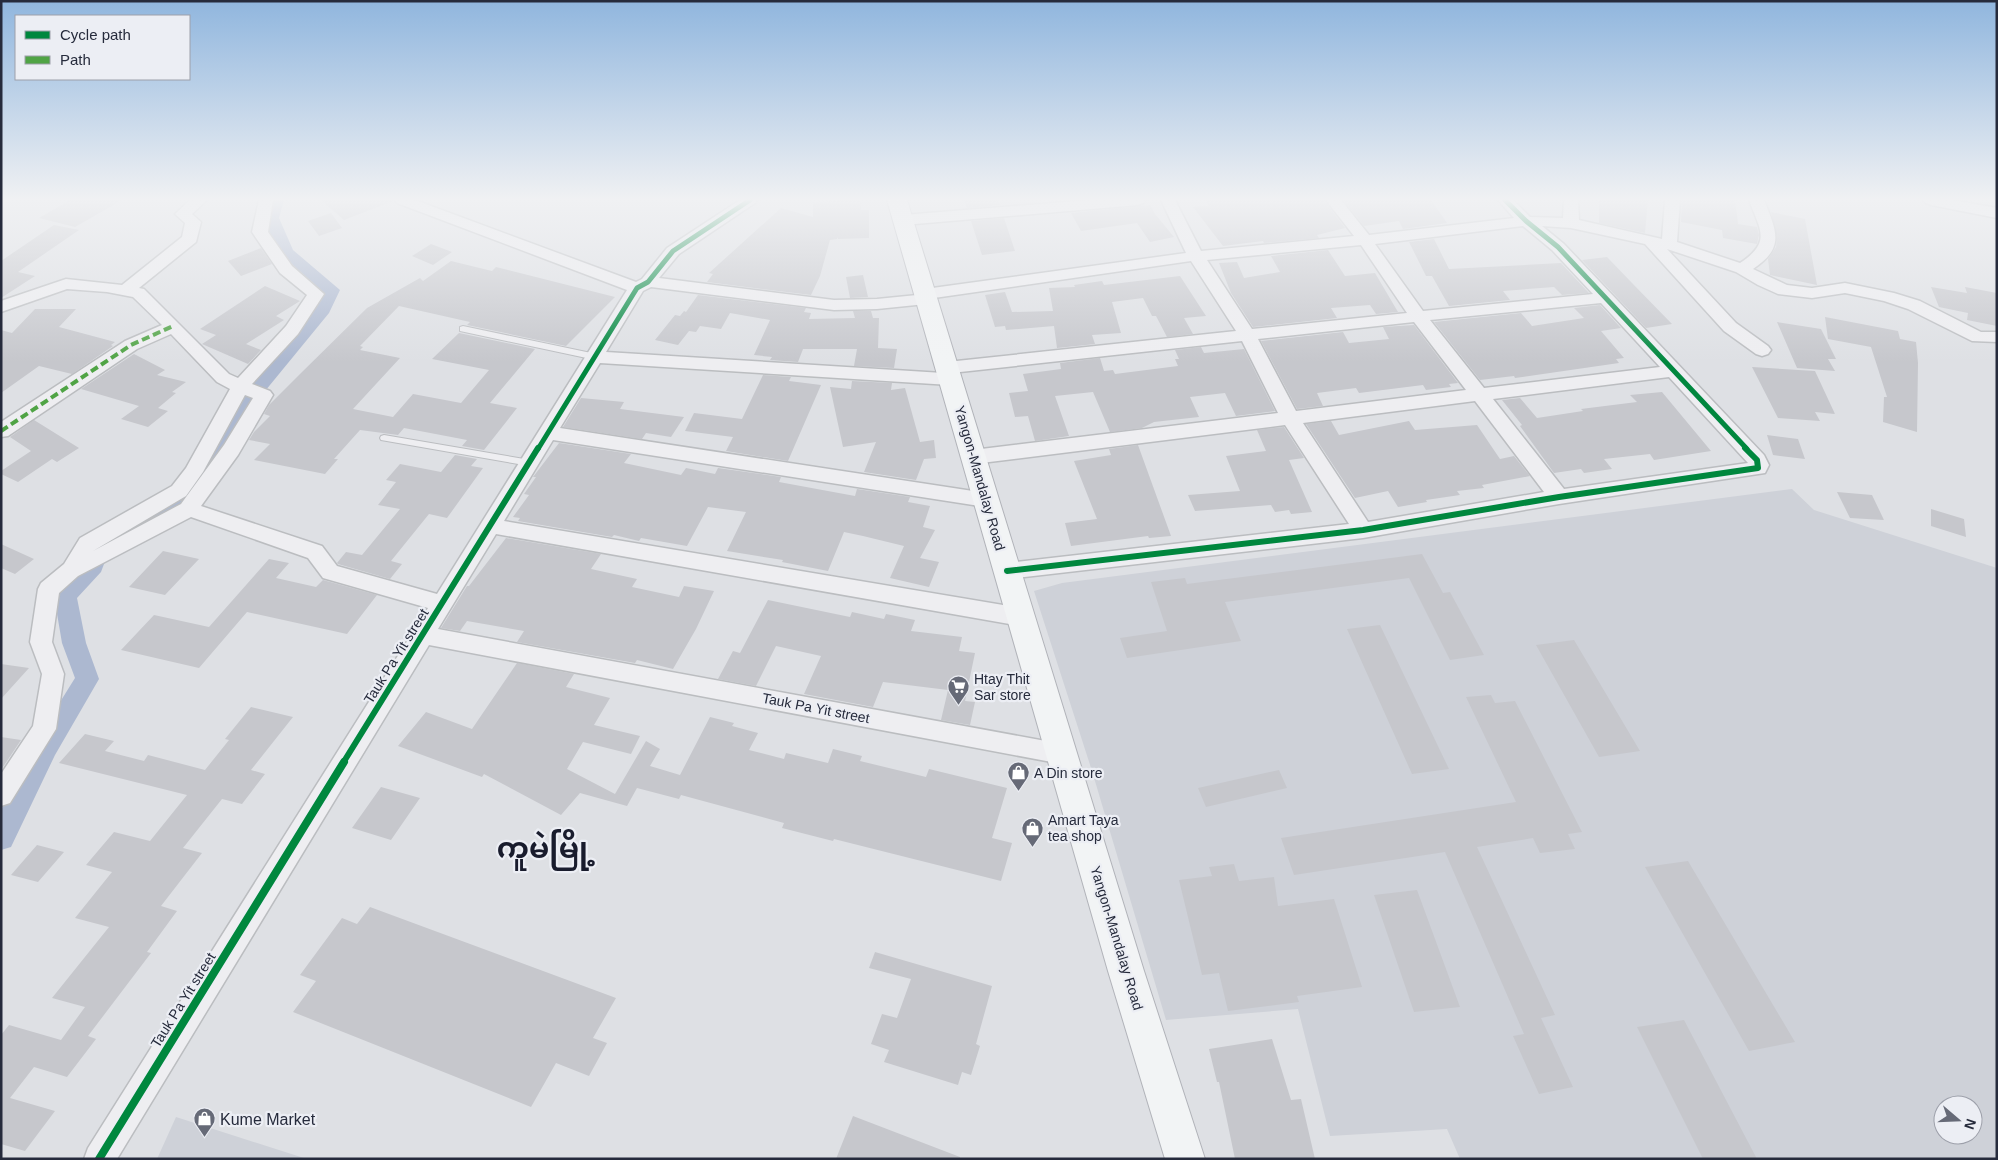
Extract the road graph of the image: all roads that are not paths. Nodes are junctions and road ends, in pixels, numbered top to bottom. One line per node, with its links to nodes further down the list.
1 (172, 254): 15 (street)
2 (276, 254): 28 (street)
3 (555, 254): 14 (street)
4 (670, 254): 14 (street, Tauk Pa Yit street)
5 (913, 254): 16 (highway, Yangon-Mandalay Road)
6 (1216, 254): 12 (street)
7 (1375, 254): 19 (street)
8 (1565, 254): 17 (street)
9 (1662, 254): 24 (street)
10 (1697, 254): 13 (street)
11 (1764, 254): 13 (street)
12 (1196, 256): 16 (street); 22 (street)
13 (1742, 269): 23 (street)
14 (643, 285): 16 (street); 25 (street, Tauk Pa Yit street)
15 (125, 291): 18 (street); 20 (street)
16 (926, 296): 27 (highway, Yangon-Mandalay Road)
17 (1605, 298): 19 (street); 26 (street)
18 (1, 307)
19 (1417, 315): 22 (street); 29 (street)
20 (173, 326): 28 (street); 31 (street)
21 (463, 328): 25 (lane)
22 (1248, 336): 27 (street); 30 (street)
23 (1997, 338)
24 (1762, 350)
25 (596, 357): 27 (street); 32 (street, Tauk Pa Yit street)
26 (1672, 371): 29 (street); 36 (street)
27 (949, 374): 34 (highway, Yangon-Mandalay Road)
28 (242, 387): 38 (street); 41 (street)
29 (1480, 394): 30 (street); 36 (street)
30 (1290, 418): 34 (street); 40 (street)
31 (1, 430)
32 (548, 433): 35 (street, Tauk Pa Yit street); 37 (street)
33 (384, 438): 35 (lane)
34 (974, 457): 37 (highway, Yangon-Mandalay Road)
35 (530, 463): 39 (street, Tauk Pa Yit street)
36 (1559, 497): 40 (street)
37 (986, 500): 42 (highway, Yangon-Mandalay Road)
38 (188, 509): 41 (street); 43 (street)
39 (491, 526): 43 (street, Tauk Pa Yit street); 44 (street)
40 (1363, 530): 42 (street)
41 (79, 566): 47 (street)
42 (1007, 571): 44 (highway, Yangon-Mandalay Road)
43 (443, 604): 45 (street, Tauk Pa Yit street)
44 (1021, 617): 46 (highway, Yangon-Mandalay Road)
45 (424, 635): 46 (street, Tauk Pa Yit street); 48 (street, Tauk Pa Yit street)
46 (1062, 754): 49 (highway, Yangon-Mandalay Road)
47 (1, 795)
48 (99, 1159)
49 (1185, 1159)

